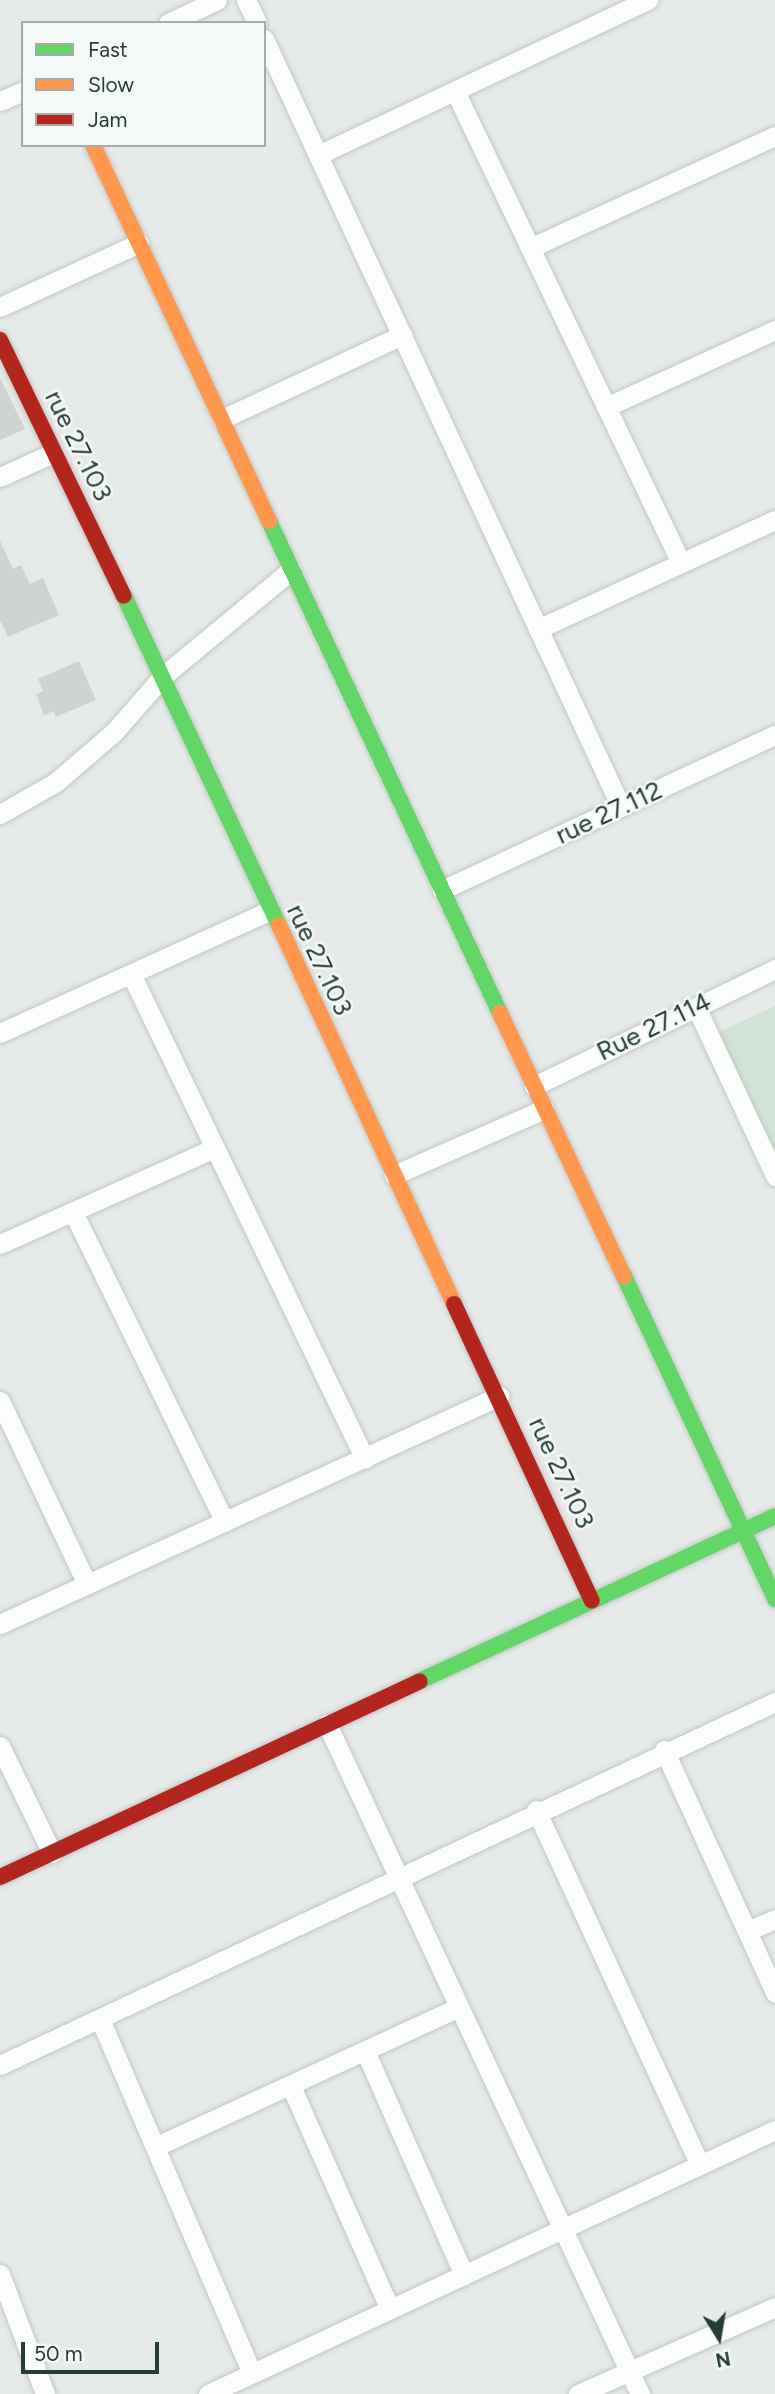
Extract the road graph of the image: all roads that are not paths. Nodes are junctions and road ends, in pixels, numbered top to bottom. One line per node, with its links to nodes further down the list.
1 (216, 0): 4 (street)
2 (246, 0): 5 (street)
3 (648, 0): 7 (street)
4 (172, 21)
5 (256, 21)
6 (266, 42): 12 (street)
7 (455, 91): 12 (street); 14 (street)
8 (21, 92): 9 (street)
9 (0, 101)
10 (775, 136): 14 (street)
11 (94, 147): 13 (street)
12 (318, 155): 17 (street)
13 (139, 243): 15 (street); 20 (street)
14 (530, 248): 19 (street)
15 (0, 307)
16 (775, 330): 19 (street)
17 (402, 335): 20 (street); 26 (street)
18 (0, 340): 21 (street, rue 27.103)
19 (606, 407): 24 (street)
20 (222, 419): 25 (street)
21 (53, 453): 22 (street); 27 (street, rue 27.103)
22 (0, 477)
23 (775, 520): 24 (street)
24 (681, 563): 26 (street)
25 (291, 570): 27 (street); 31 (street)
26 (538, 629): 29 (street)
27 (163, 676): 30 (street); 32 (street, rue 27.103)
28 (775, 735): 29 (street, rue 27.112)
29 (621, 807): 31 (street, rue 27.112)
30 (0, 814)
31 (442, 890): 37 (street)
32 (269, 911): 34 (street); 40 (street, rue 27.103)
33 (775, 969): 35 (street, Rue 27.114)
34 (132, 976): 36 (street); 39 (street)
35 (696, 1007): 37 (street, Rue 27.114); 41 (street)
36 (0, 1033)
37 (534, 1086): 38 (street)
38 (544, 1109): 40 (street); 49 (street)
39 (215, 1148): 42 (street); 46 (street)
40 (394, 1175): 44 (street, rue 27.103)
41 (775, 1176)
42 (73, 1212): 43 (street); 48 (street)
43 (0, 1244)
44 (499, 1396): 46 (street); 52 (street, rue 27.103)
45 (0, 1401): 50 (street)
46 (365, 1459): 48 (street)
47 (775, 1516): 49 (street)
48 (225, 1522): 50 (street)
49 (742, 1531): 51 (street); 52 (street)
50 (86, 1583): 53 (street)
51 (775, 1599)
52 (592, 1601): 55 (street)
53 (0, 1624)
54 (775, 1702): 57 (street)
55 (327, 1724): 59 (street); 61 (street)
56 (0, 1746): 59 (street)
57 (664, 1751): 58 (street); 63 (street)
58 (537, 1810): 61 (street); 72 (street)
59 (52, 1853): 60 (street)
60 (0, 1877)
61 (399, 1877): 65 (street); 66 (street)
62 (775, 1919): 63 (street)
63 (747, 1931): 64 (street)
64 (775, 1993)
65 (457, 2008): 67 (street); 73 (street)
66 (100, 2019): 68 (street); 71 (street)
67 (366, 2053): 69 (street); 75 (street)
68 (0, 2065)
69 (291, 2086): 71 (street); 77 (street)
70 (775, 2130): 72 (street)
71 (157, 2146): 79 (street)
72 (700, 2165): 73 (street)
73 (562, 2230): 75 (street); 78 (street)
74 (0, 2274): 80 (street)
75 (464, 2275): 77 (street)
76 (775, 2307): 78 (street)
77 (390, 2309): 79 (street)
78 (628, 2370): 82 (street); 83 (street)
79 (252, 2373): 81 (street)
80 (45, 2394)
81 (208, 2394)
82 (578, 2394)
83 (640, 2394)

